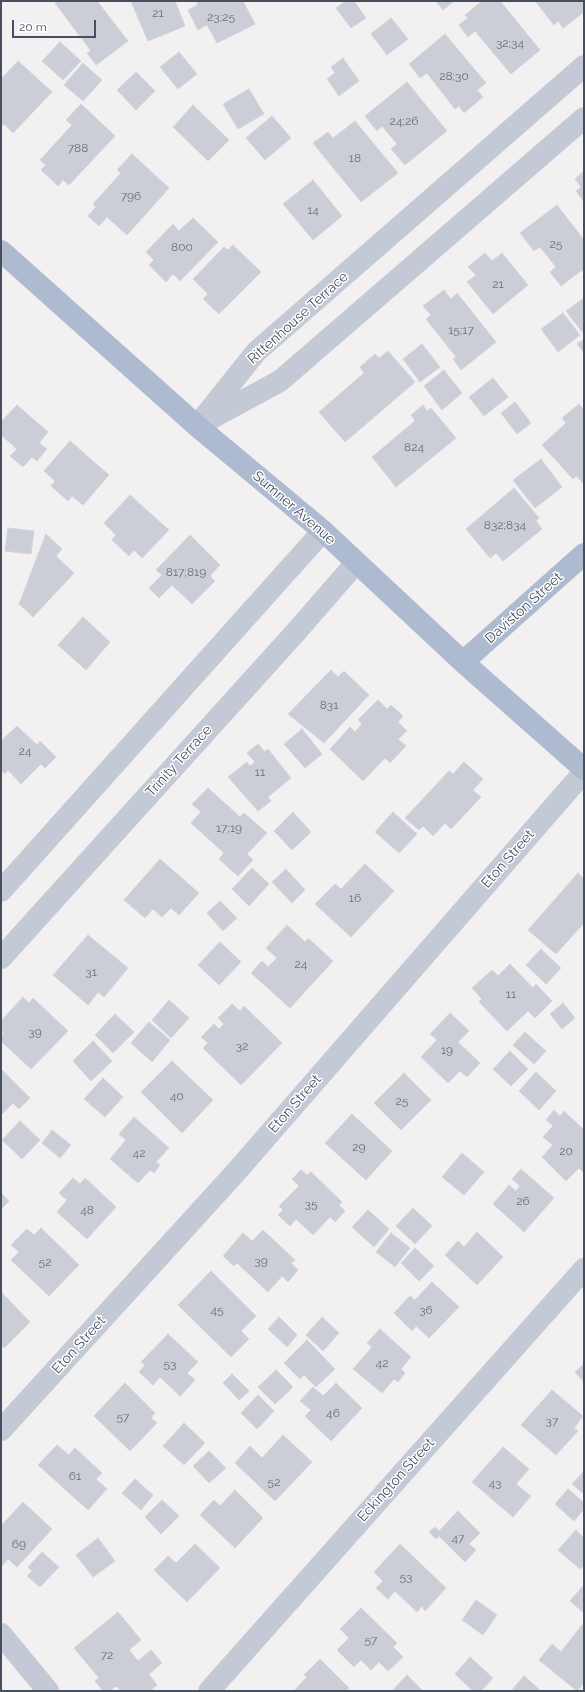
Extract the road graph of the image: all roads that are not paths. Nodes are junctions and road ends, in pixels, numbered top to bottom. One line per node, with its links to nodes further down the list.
1 (584, 66): 4 (street, Rittenhouse Terrace)
2 (584, 118): 4 (street)
3 (1, 251): 4 (main road, Sumner Avenue)
4 (197, 426): 5 (main road, Sumner Avenue)
5 (323, 531): 7 (main road, Sumner Avenue); 11 (street)
6 (584, 554): 8 (main road, Daviston Street)
7 (356, 563): 8 (main road, Sumner Avenue); 12 (street, Trinity Terrace)
8 (463, 662): 9 (main road, Sumner Avenue)
9 (584, 768)
10 (584, 772): 14 (street, Eton Street)
11 (1, 891)
12 (1, 958)
13 (584, 1269): 17 (street, Eckington Street)
14 (1, 1430)
15 (1, 1634): 16 (street)
16 (48, 1691)
17 (209, 1691)

